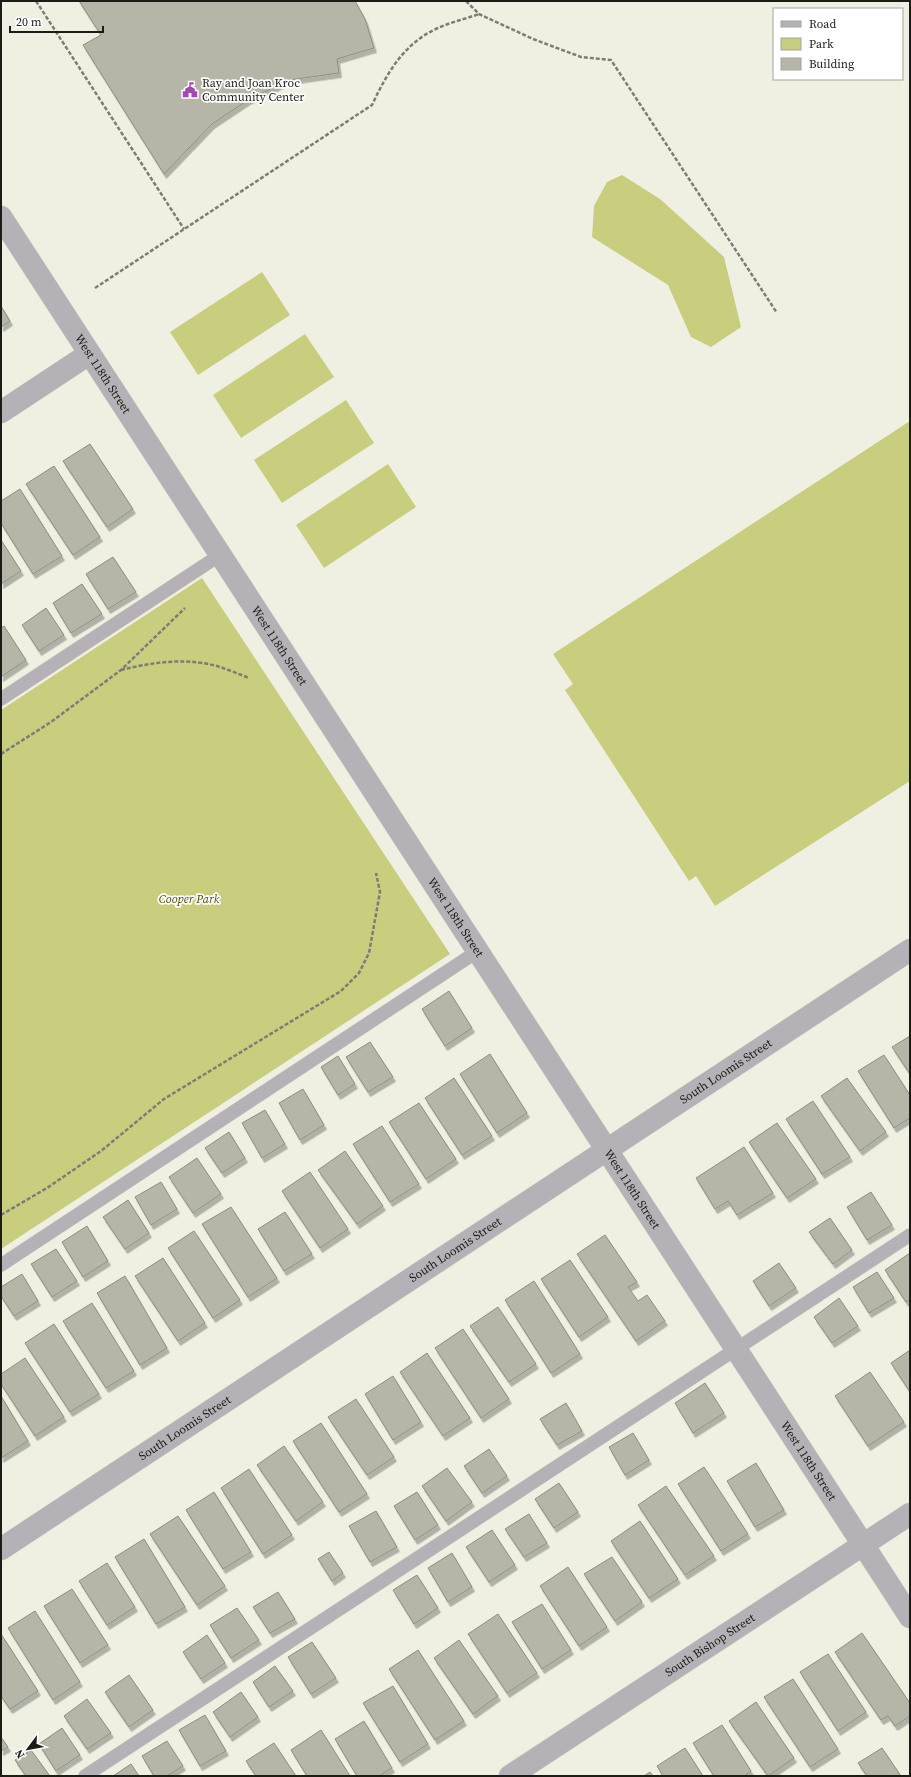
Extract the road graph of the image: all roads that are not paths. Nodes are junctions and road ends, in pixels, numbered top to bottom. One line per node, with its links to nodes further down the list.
1 (1, 218): 2 (street, West 118th Street)
2 (89, 354): 3 (street); 4 (street, West 118th Street)
3 (1, 412)
4 (220, 555): 5 (lane); 7 (street, West 118th Street)
5 (1, 699)
6 (910, 950): 8 (street, South Loomis Street)
7 (478, 951): 8 (street, West 118th Street); 10 (lane)
8 (607, 1150): 11 (street, West 118th Street); 14 (street, South Loomis Street)
9 (910, 1235): 11 (lane)
10 (1, 1265)
11 (736, 1349): 13 (street, West 118th Street); 16 (lane)
12 (910, 1514): 13 (street, South Bishop Street)
13 (863, 1545): 15 (street, West 118th Street); 17 (street, South Bishop Street)
14 (1, 1548)
15 (910, 1617)
16 (85, 1776)
17 (510, 1776)

